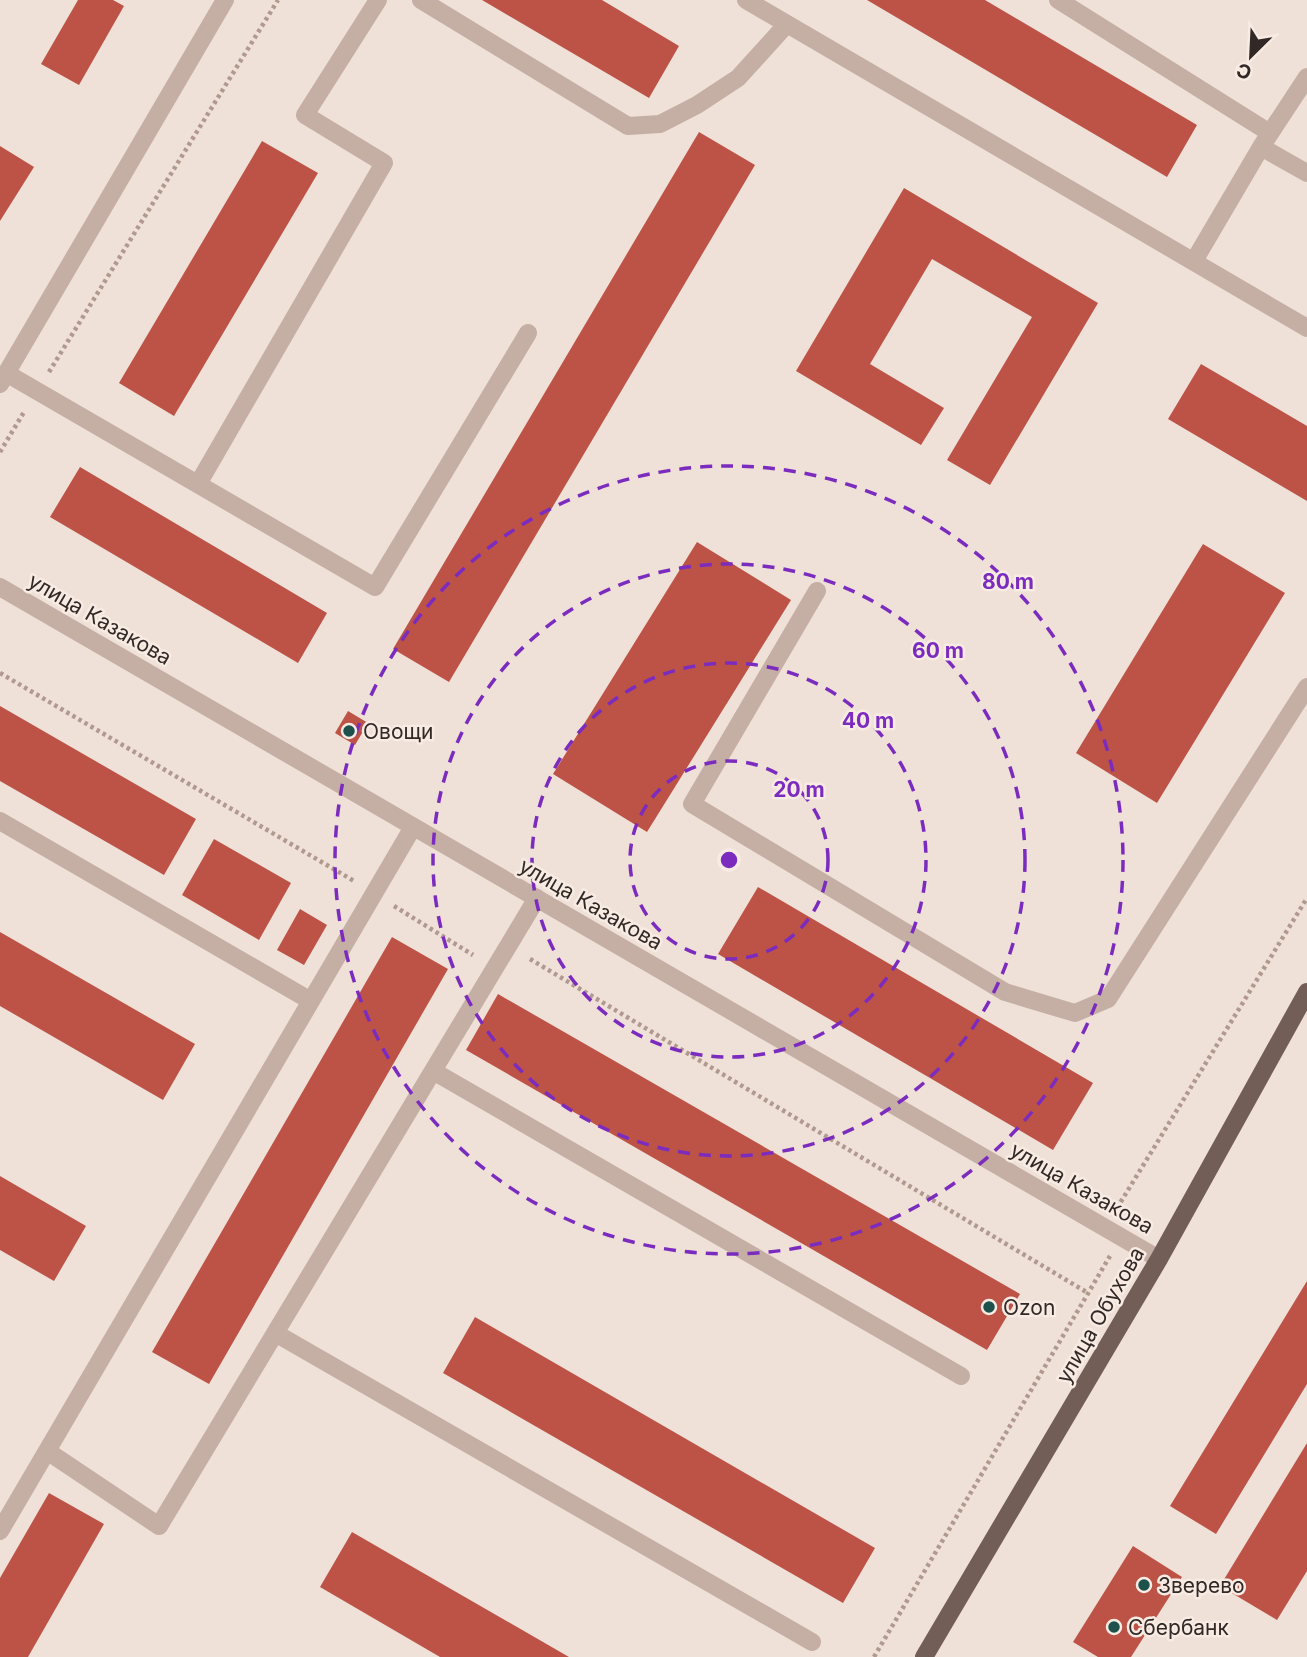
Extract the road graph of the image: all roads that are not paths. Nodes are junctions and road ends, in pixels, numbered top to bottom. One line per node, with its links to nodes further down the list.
1 (225, 0): 13 (street)
2 (378, 0): 14 (street)
3 (421, 0): 6 (street)
4 (746, 0): 6 (street)
5 (1058, 0): 8 (street)
6 (787, 24): 10 (street)
7 (1307, 76): 8 (street)
8 (1266, 140): 9 (street); 10 (street)
9 (1307, 173)
10 (1194, 261): 11 (street)
11 (1307, 328)
12 (528, 333): 14 (street)
13 (3, 378): 14 (street)
14 (198, 484)
15 (0, 587): 19 (street, улица Казакова)
16 (817, 591): 17 (street)
17 (1307, 687)
18 (0, 821): 22 (street)
19 (413, 827): 20 (street, улица Казакова); 22 (street)
20 (537, 898): 23 (street); 24 (street, улица Казакова)
21 (1307, 992): 24 (main road, улица Обухова)
22 (311, 1001): 27 (street)
23 (433, 1071): 25 (street); 26 (street)
24 (1159, 1259): 30 (main road, улица Обухова)
25 (275, 1333): 27 (street); 29 (street)
26 (961, 1376)
27 (47, 1451): 28 (street)
28 (0, 1531)
29 (812, 1642)
30 (924, 1657)

